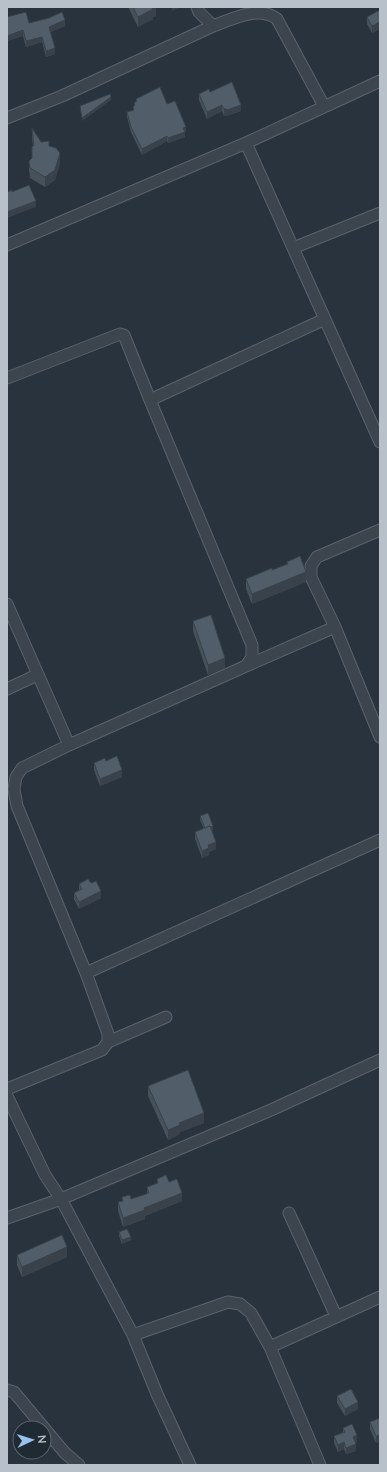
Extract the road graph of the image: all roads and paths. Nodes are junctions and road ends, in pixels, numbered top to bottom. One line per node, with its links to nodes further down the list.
1 (197, 7): 2 (street)
2 (213, 26): 4 (street); 5 (street)
3 (380, 81): 4 (street)
4 (324, 106): 6 (street)
5 (7, 118)
6 (246, 143): 8 (street); 9 (street)
7 (380, 213): 9 (street)
8 (7, 245)
9 (293, 248): 10 (street)
10 (325, 319): 12 (street); 13 (street)
11 (7, 378): 12 (street)
12 (150, 400): 17 (street)
13 (380, 442)
14 (380, 530): 16 (street)
15 (7, 604): 18 (street)
16 (335, 627): 17 (street); 20 (street)
17 (246, 666): 21 (street)
18 (37, 675): 19 (street); 21 (street)
19 (7, 689)
20 (380, 737)
21 (69, 745): 23 (street)
22 (380, 840): 23 (street)
23 (86, 973): 25 (street)
24 (166, 1017): 25 (street)
25 (108, 1042): 27 (street)
26 (380, 1060): 29 (street)
27 (7, 1089)
28 (7, 1096): 29 (street)
29 (61, 1199): 31 (street); 34 (street)
30 (289, 1213): 33 (street)
31 (7, 1218)
32 (380, 1297): 33 (street)
33 (336, 1316): 35 (street)
34 (133, 1334): 35 (street); 40 (street)
35 (270, 1347): 41 (street)
36 (7, 1390): 37 (street)
37 (37, 1420)
38 (52, 1438): 39 (street)
39 (79, 1465)
40 (190, 1465)
41 (320, 1465)

